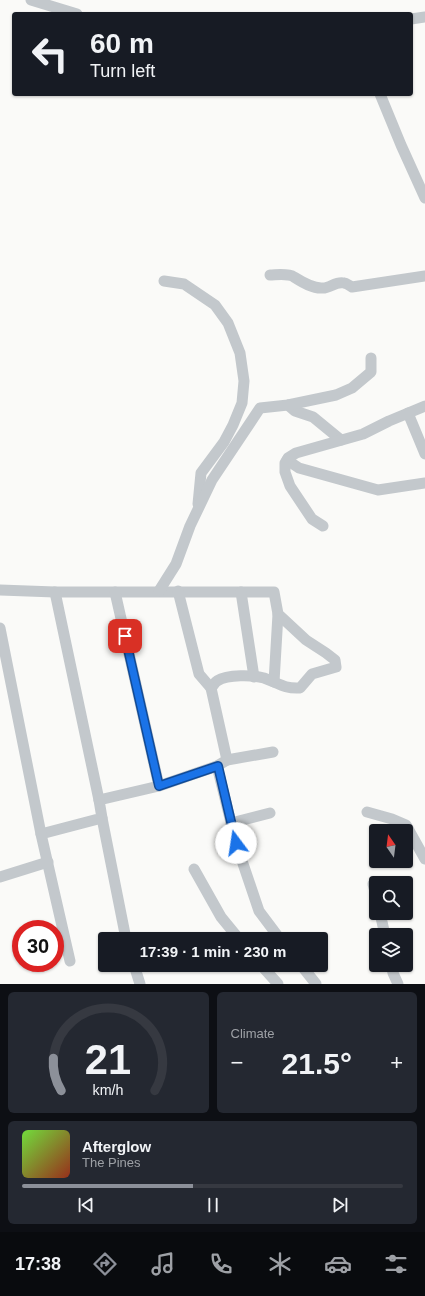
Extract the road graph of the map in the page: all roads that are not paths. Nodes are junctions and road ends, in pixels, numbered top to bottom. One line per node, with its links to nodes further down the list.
1 (31, 0): 2 (street)
2 (70, 12)
3 (425, 17): 4 (street)
4 (413, 19)
5 (381, 96): 6 (street)
6 (422, 180): 7 (street)
7 (425, 198)
8 (270, 275): 9 (street)
9 (425, 276)
10 (164, 281): 19 (street)
11 (371, 358): 12 (street)
12 (288, 405): 15 (street); 19 (street)
13 (425, 406): 14 (street)
14 (408, 413): 15 (street); 16 (street)
15 (341, 440): 17 (street)
16 (425, 454)
17 (287, 460): 18 (street); 20 (street)
18 (425, 483)
19 (198, 509): 22 (street)
20 (323, 526)
21 (0, 590): 23 (street)
22 (159, 591): 24 (street); 25 (street)
23 (54, 592): 24 (street); 35 (street)
24 (115, 592): 34 (street)
25 (178, 592): 26 (street); 31 (street)
26 (241, 592): 27 (street); 29 (street)
27 (278, 614): 30 (street); 30 (street)
28 (0, 628): 40 (street)
29 (254, 677): 30 (street); 31 (street)
30 (274, 682)
31 (211, 688): 33 (street)
32 (274, 752): 33 (street)
33 (222, 763): 34 (street); 39 (street)
34 (159, 786): 35 (street)
35 (99, 800): 38 (street)
36 (368, 812): 41 (street)
37 (270, 813): 39 (street)
38 (102, 818): 40 (street); 45 (street)
39 (231, 823): 47 (street)
40 (41, 834): 42 (street)
41 (425, 859)
42 (48, 862): 44 (street); 48 (street)
43 (194, 869): 46 (street)
44 (0, 877)
45 (125, 932)
46 (233, 932)
47 (275, 932)
48 (70, 961)
49 (136, 972): 53 (street)
50 (267, 972): 54 (street)
51 (307, 972): 55 (street)
52 (393, 972): 56 (street)
53 (140, 984)
54 (278, 984)
55 (316, 984)
56 (398, 984)

